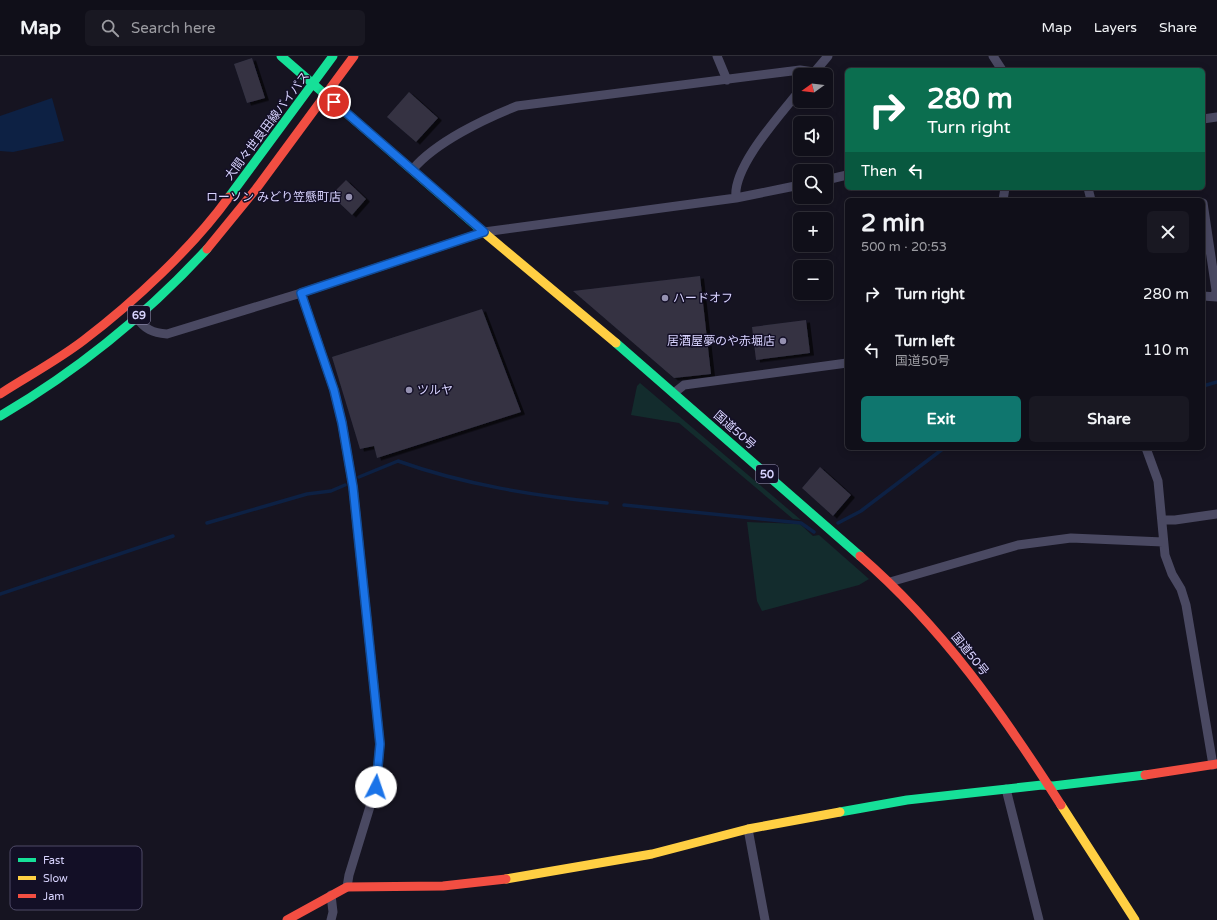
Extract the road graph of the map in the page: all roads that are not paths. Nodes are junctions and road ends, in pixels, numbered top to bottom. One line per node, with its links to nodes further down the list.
1 (281, 56): 11 (main road, 国道50号 / 50)
2 (333, 56): 11 (main road, 大間々世良田線バイパス / 69)
3 (354, 56): 12 (main road, 69)
4 (717, 56): 10 (street)
5 (828, 56): 7 (street)
6 (993, 56): 8 (street)
7 (818, 68)
8 (1001, 68)
9 (793, 71): 10 (street)
10 (727, 80): 16 (street)
11 (314, 84): 12 (main road, 国道50号 / 50); 29 (main road, 大間々世良田線バイパス / 69)
12 (326, 94): 16 (main road, 国道50号 / 50); 26 (main road, 69)
13 (793, 99): 20 (street)
14 (1217, 117): 15 (street)
15 (1205, 119)
16 (413, 169): 22 (main road, 国道50号 / 50)
17 (845, 175): 18 (street)
18 (833, 178)
19 (793, 186): 20 (street)
20 (736, 198): 22 (street)
21 (1205, 217): 25 (street)
22 (484, 232): 23 (street); 28 (main road, 国道50号 / 50)
23 (301, 293): 26 (street); 40 (street)
24 (1205, 296): 25 (street)
25 (1216, 297)
26 (136, 317): 30 (main road, 69)
27 (845, 363): 28 (street)
28 (674, 393): 35 (main road, 国道50号 / 50)
29 (0, 394)
30 (0, 416)
31 (1147, 450): 33 (street)
32 (1217, 514): 33 (street)
33 (1162, 520): 34 (street)
34 (1163, 542): 35 (street); 36 (street)
35 (890, 582): 37 (main road, 国道50号 / 50)
36 (1215, 765): 37 (main road)
37 (1047, 786): 38 (main road); 46 (main road, 国道50号 / 50)
38 (1006, 789): 39 (main road); 45 (street)
39 (748, 829): 40 (main road); 44 (street)
40 (348, 887): 41 (main road)
41 (331, 895): 42 (main road); 43 (street)
42 (288, 920)
43 (331, 920)
44 (765, 920)
45 (1039, 920)
46 (1135, 920)

